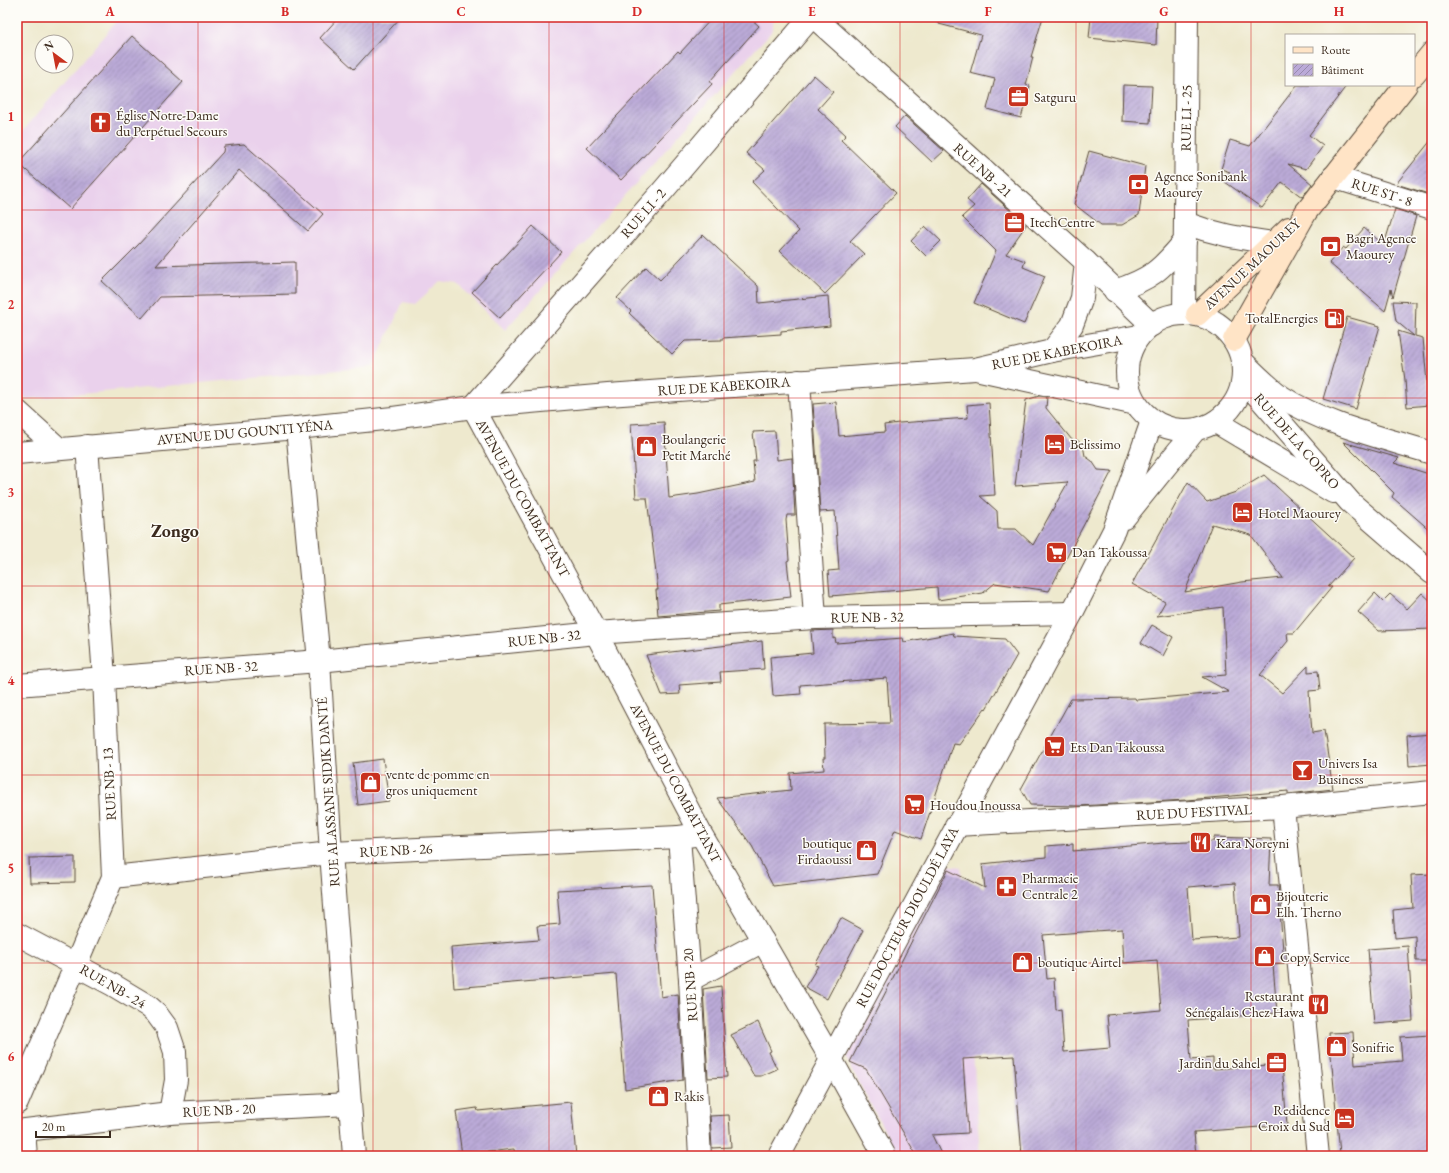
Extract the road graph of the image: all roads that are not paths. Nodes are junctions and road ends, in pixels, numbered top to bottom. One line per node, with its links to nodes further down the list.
1 (812, 17): 11 (street, RUE NB - 21); 21 (street, RUE LI - 2)
2 (1187, 17): 9 (street, RUE LI - 25)
3 (1432, 53): 4 (main road)
4 (1415, 74)
5 (1405, 86): 6 (main road, AVENUE MAOUREY)
6 (1333, 177): 7 (street, RUE ST - 8); 8 (main road, AVENUE MAOUREY)
7 (1432, 208)
8 (1306, 212): 10 (main road, AVENUE MAOUREY); 15 (main road, AVENUE MAOUREY)
9 (1185, 232): 10 (street); 12 (street); 13 (street, RUE LI - 25)
10 (1274, 243): 13 (main road, AVENUE MAOUREY)
11 (1086, 262): 12 (street, RUE NB - 21); 16 (street)
12 (1115, 291): 14 (street, RUE NB - 21)
13 (1191, 315): 14 (street); 15 (street)
14 (1145, 331): 16 (street, RUE DE KABEKOIRA); 20 (street)
15 (1234, 340): 18 (street)
16 (1052, 351): 17 (street, RUE DE KABEKOIRA)
17 (975, 369): 19 (street, RUE DE KABEKOIRA); 20 (street, RUE DE KABEKOIRA)
18 (1243, 371): 24 (street); 30 (street); 31 (street, RUE DE LA COPRO)
19 (799, 381): 21 (street, RUE DE KABEKOIRA); 35 (street)
20 (1136, 404): 23 (street)
21 (473, 407): 25 (street, AVENUE DU GOUNTI YÉNA); 36 (street, AVENUE DU COMBATTANT)
22 (17, 411): 28 (street)
23 (1152, 420): 26 (street); 32 (street, RUE DOCTEUR DIOULDÉ LAYA)
24 (1216, 422): 26 (street); 31 (street, RUE DE LA COPRO)
25 (297, 428): 27 (street, AVENUE DU GOUNTI YÉNA); 37 (street, RUE ALASSANE SIDIK DANTÉ)
26 (1195, 430): 32 (street, RUE DOCTEUR DIOULDÉ LAYA)
27 (87, 446): 28 (street, AVENUE DU GOUNTI YÉNA); 38 (street, RUE NB - 13)
28 (59, 449): 29 (street, AVENUE DU GOUNTI YÉNA)
29 (17, 453)
30 (1432, 453)
31 (1350, 502): 33 (street, RUE DE LA COPRO)
32 (1114, 530): 34 (street, RUE DOCTEUR DIOULDÉ LAYA)
33 (1432, 573)
34 (1072, 613): 35 (street, RUE NB - 32); 42 (street, RUE DOCTEUR DIOULDÉ LAYA)
35 (815, 618): 36 (street, RUE NB - 32)
36 (596, 633): 37 (street, RUE NB - 32); 43 (street, AVENUE DU COMBATTANT)
37 (320, 661): 38 (street, RUE NB - 32); 45 (street, RUE ALASSANE SIDIK DANTÉ)
38 (104, 677): 39 (street, RUE NB - 32); 46 (street, RUE NB - 13)
39 (17, 685)
40 (1432, 792): 41 (street, RUE DU FESTIVAL)
41 (1283, 807): 42 (street, RUE DU FESTIVAL); 61 (street)
42 (956, 825): 51 (street, RUE DOCTEUR DIOULDÉ LAYA)
43 (701, 834): 44 (street); 48 (street, AVENUE DU COMBATTANT)
44 (679, 837): 45 (street, RUE NB - 26); 50 (street, RUE NB - 20)
45 (331, 853): 46 (street, RUE NB - 26); 53 (street, RUE ALASSANE SIDIK DANTÉ)
46 (113, 877): 49 (street, RUE NB - 13)
47 (17, 934): 49 (street, RUE NB - 24)
48 (763, 941): 50 (street); 51 (street, AVENUE DU COMBATTANT)
49 (76, 964): 52 (street, RUE NB - 13); 54 (street, RUE NB - 24)
50 (690, 980): 58 (street, RUE NB - 20)
51 (831, 1059): 59 (street, RUE DOCTEUR DIOULDÉ LAYA); 60 (street, AVENUE DU COMBATTANT)
52 (17, 1103)
53 (350, 1104): 54 (street, RUE NB - 20); 57 (street, RUE ALASSANE SIDIK DANTÉ)
54 (170, 1113): 55 (street, RUE NB - 20)
55 (20, 1131): 56 (street)
56 (26, 1156)
57 (354, 1156)
58 (700, 1156)
59 (779, 1156)
60 (885, 1156)
61 (1318, 1156)

